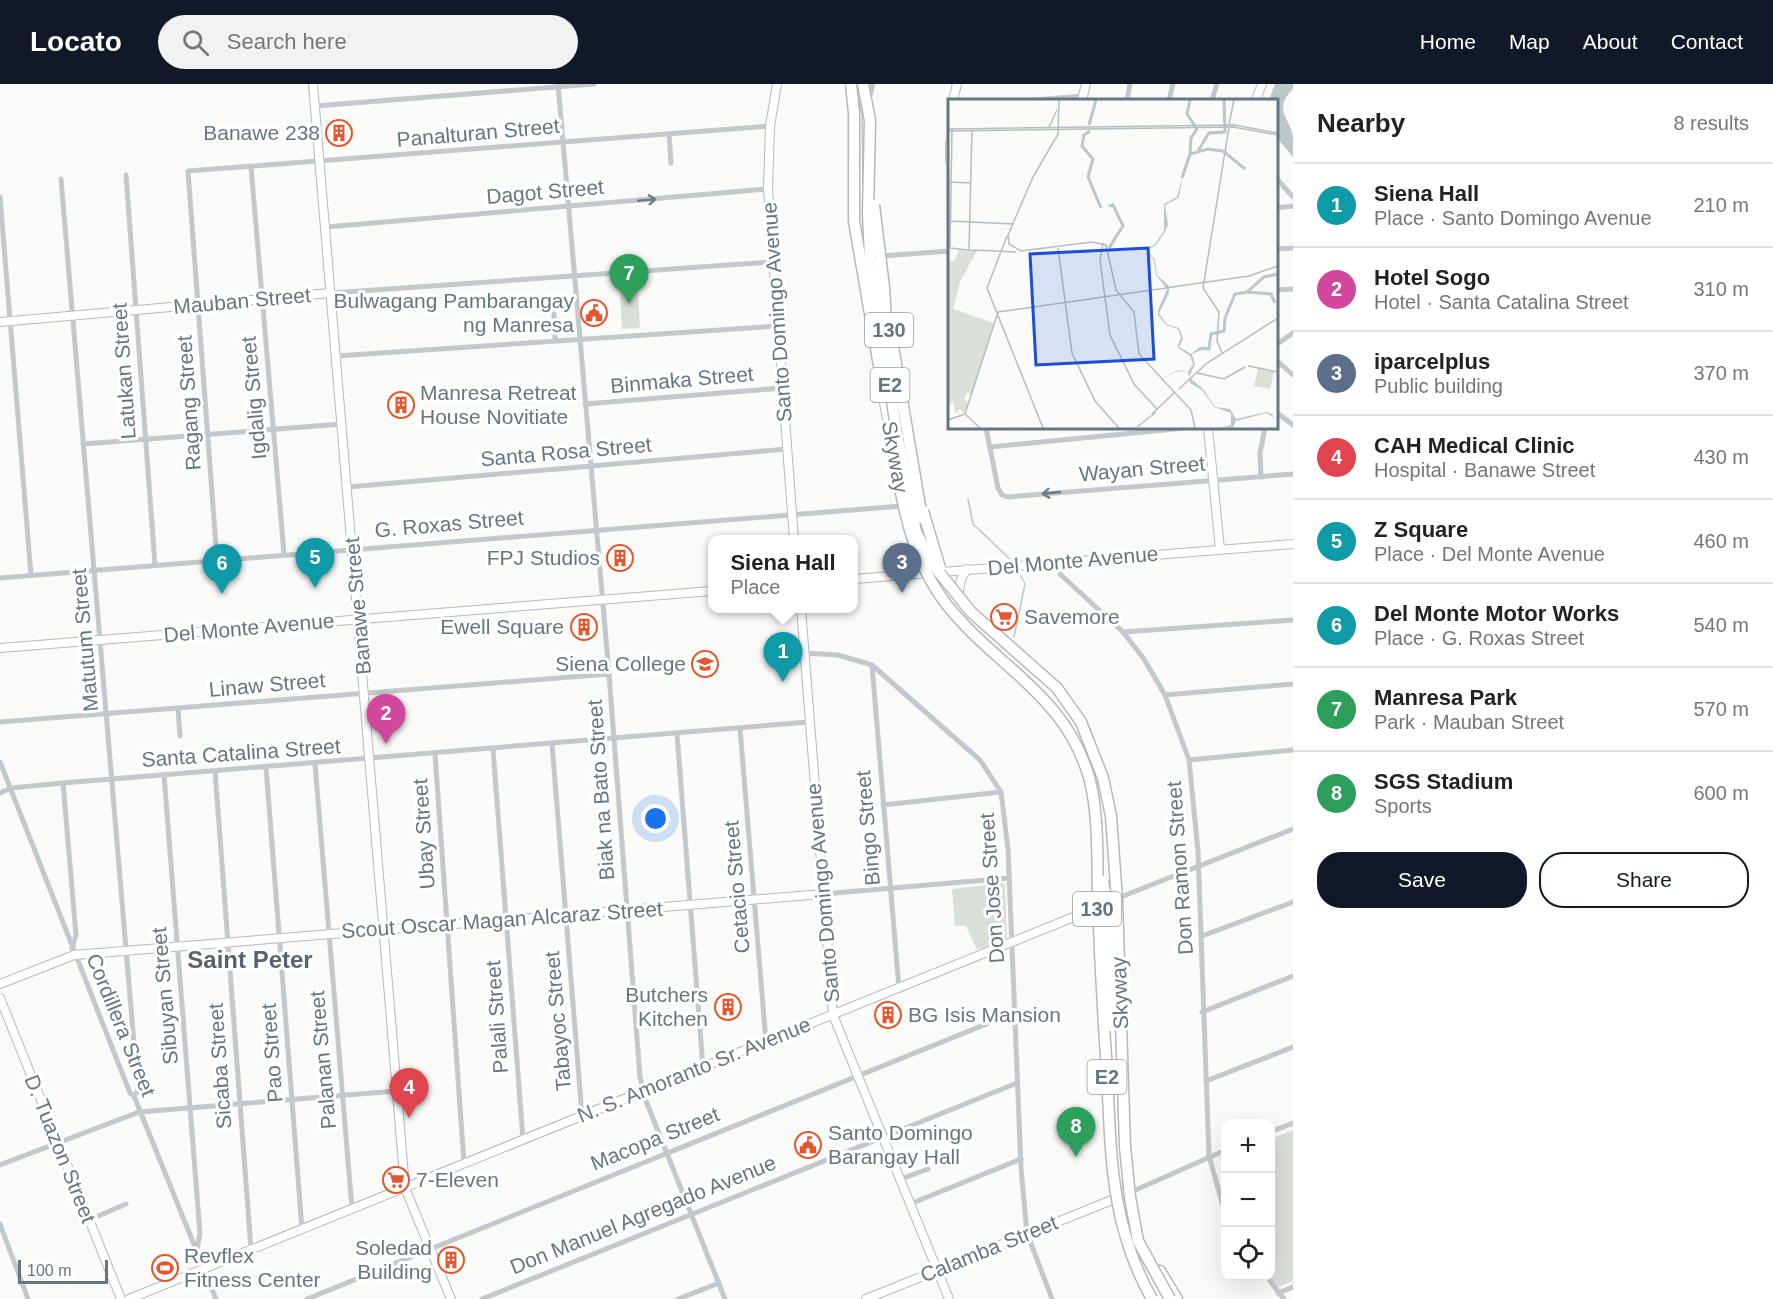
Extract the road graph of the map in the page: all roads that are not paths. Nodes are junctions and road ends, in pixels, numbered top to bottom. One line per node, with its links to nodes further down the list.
1 (313, 84): 22 (main road, Banawe Street)
2 (594, 84): 13 (street)
3 (777, 84): 23 (main road, Santo Domingo Avenue)
4 (850, 84): 35 (highway, Skyway / E2, bridge); 45 (main road, 130)
5 (865, 84): 15 (main road, 130); 29 (highway, Skyway / E2, bridge)
6 (873, 84): 15 (street)
7 (957, 84): 16 (main road)
8 (1086, 84): 14 (main road)
9 (1130, 84): 18 (street)
10 (1173, 84): 19 (street)
11 (1217, 84): 20 (street)
12 (1262, 84): 21 (main road)
13 (558, 85): 22 (street); 25 (street, Biak na Bato Street)
14 (1083, 98): 17 (street)
15 (868, 99): 45 (main road, 130)
16 (953, 99)
17 (1059, 99)
18 (1127, 99)
19 (1169, 99)
20 (1212, 99)
21 (1256, 99)
22 (315, 106): 26 (main road, Banawe Street)
23 (770, 126): 24 (street, Panalturan Street); 34 (main road, Santo Domingo Avenue)
24 (669, 134): 25 (street, Panalturan Street); 27 (street)
25 (562, 143): 26 (street, Panalturan Street); 39 (street, Biak na Bato Street)
26 (320, 163): 28 (street, Panalturan Street); 41 (main road, Banawe Street)
27 (671, 164)
28 (251, 167): 30 (street, Panalturan Street); 51 (street, Igdalig Street)
29 (868, 167): 100 (highway, Skyway / E2, bridge); 106 (highway, Skyway / E2, bridge)
30 (188, 171): 52 (street, Ragang Street)
31 (126, 175): 53 (street, Latukan Street)
32 (61, 179): 55 (street, Matutum Street)
33 (1278, 180): 37 (street)
34 (768, 189): 39 (street, Dagot Street, one-way to 34); 46 (main road, Santo Domingo Avenue)
35 (853, 193): 108 (highway, Skyway / E2, bridge); 108 (highway, Skyway / E2, bridge)
36 (0, 196): 56 (street)
37 (1293, 196)
38 (1293, 206): 40 (street)
39 (567, 207): 41 (street, Dagot Street); 47 (street, Biak na Bato Street)
40 (1278, 208)
41 (326, 228): 50 (main road, Banawe Street)
42 (1293, 248): 43 (street)
43 (1278, 249)
44 (948, 251): 45 (street)
45 (867, 258): 86 (main road, 130); 100 (main road, 130)
46 (772, 262): 47 (street, Mauban Street); 58 (main road, Santo Domingo Avenue)
47 (574, 278): 50 (street, Mauban Street); 60 (street, Biak na Bato Street)
48 (1293, 289): 49 (street)
49 (1278, 290)
50 (331, 293): 51 (main road, Mauban Street); 63 (main road, Banawe Street)
51 (262, 299): 52 (main road, Mauban Street); 71 (street, Igdalig Street)
52 (199, 304): 53 (main road, Mauban Street); 76 (street, Ragang Street)
53 (137, 310): 55 (main road, Mauban Street); 77 (street, Latukan Street)
54 (554, 314): 61 (street)
55 (72, 315): 56 (main road, Mauban Street); 78 (street, Matutum Street)
56 (11, 321): 57 (main road, Mauban Street); 102 (street)
57 (0, 322)
58 (777, 326): 60 (street); 66 (main road, Santo Domingo Avenue)
59 (1293, 333): 62 (street)
60 (579, 338): 61 (street); 67 (street, Biak na Bato Street)
61 (555, 340): 63 (street)
62 (1278, 344)
63 (336, 356): 69 (main road, Banawe Street)
64 (1278, 362): 65 (street)
65 (1293, 375)
66 (782, 388): 67 (street, Binmaka Street); 80 (main road, Santo Domingo Avenue)
67 (585, 404): 81 (street, Biak na Bato Street)
68 (1278, 414): 70 (street)
69 (342, 424): 71 (street); 85 (main road, Banawe Street)
70 (1293, 425)
71 (273, 429): 76 (street); 94 (street, Igdalig Street)
72 (986, 429): 79 (street)
73 (1171, 429): 79 (street)
74 (1208, 429): 84 (main road)
75 (1264, 429): 83 (street)
76 (208, 434): 77 (street); 95 (street, Ragang Street)
77 (145, 439): 78 (street); 97 (street, Latukan Street)
78 (83, 444): 99 (street, Matutum Street)
79 (990, 447): 84 (street, Wayan Street, one-way to 79)
80 (787, 449): 81 (street, Santa Rosa Street); 87 (main road, Santo Domingo Avenue)
81 (590, 466): 85 (street, Santa Rosa Street); 88 (street, Biak na Bato Street)
82 (1293, 474): 83 (street, Wayan Street)
83 (1261, 477): 84 (street, Wayan Street)
84 (1214, 480): 93 (main road)
85 (348, 486): 91 (main road, Banawe Street)
86 (902, 506): 87 (street, G. Roxas Street); 92 (main road, 130)
87 (792, 514): 88 (street, G. Roxas Street); 89 (main road, Santo Domingo Avenue)
88 (595, 529): 91 (street, G. Roxas Street); 107 (street, Biak na Bato Street)
89 (794, 535)
90 (1293, 544): 93 (main road, Del Monte Avenue)
91 (353, 549): 94 (street, G. Roxas Street); 110 (main road, Banawe Street)
92 (914, 549): 100 (main road); 101 (main road, 130)
93 (1220, 549): 96 (main road, Del Monte Avenue)
94 (284, 554): 95 (street, G. Roxas Street)
95 (217, 560): 97 (street, G. Roxas Street)
96 (1058, 562): 98 (main road, Del Monte Avenue); 112 (street, Don Ramon Street)
97 (155, 565): 99 (street, G. Roxas Street)
98 (967, 569): 100 (main road, Del Monte Avenue); 106 (main road)
99 (96, 570): 102 (street, G. Roxas Street); 113 (street, Matutum Street)
100 (940, 570): 101 (main road, Del Monte Avenue); 106 (highway, Skyway / E2, bridge)
101 (925, 573): 104 (main road, Del Monte Avenue); 156 (main road, 130)
102 (31, 575): 103 (street, G. Roxas Street)
103 (0, 578)
104 (858, 579)
105 (708, 591): 107 (main road, Del Monte Avenue)
106 (956, 592): 152 (main road, 130); 241 (highway, Skyway / E2, bridge)
107 (602, 600): 110 (main road, Del Monte Avenue); 117 (street, Biak na Bato Street)
108 (947, 604): 147 (highway, Skyway / E2, bridge)
109 (801, 613): 115 (main road, Santo Domingo Avenue)
110 (359, 618): 113 (main road, Del Monte Avenue); 119 (main road, Banawe Street)
111 (1293, 620): 112 (street)
112 (1123, 632): 120 (street, Don Ramon Street)
113 (102, 641): 114 (main road, Del Monte Avenue); 122 (street, Matutum Street)
114 (0, 648)
115 (804, 652): 116 (street, Don Jose Street); 124 (main road, Santo Domingo Avenue)
116 (872, 665): 144 (street, Don Jose Street); 145 (street, Bingo Street)
117 (609, 674): 119 (street, Linaw Street); 128 (street, Biak na Bato Street)
118 (1293, 684): 120 (street)
119 (365, 693): 121 (street, Linaw Street); 133 (main road, Banawe Street)
120 (1165, 695): 134 (street, Don Ramon Street)
121 (178, 709): 122 (street, Linaw Street); 127 (street)
122 (107, 715): 123 (street, Linaw Street); 140 (street, Matutum Street)
123 (0, 722)
124 (809, 722): 125 (street, Santa Catalina Street); 151 (main road, Santo Domingo Avenue)
125 (740, 729): 126 (street, Santa Catalina Street); 153 (street, Cetacio Street)
126 (677, 734): 128 (street, Santa Catalina Street); 155 (street)
127 (180, 736)
128 (614, 740): 129 (street, Santa Catalina Street); 157 (street, Biak na Bato Street)
129 (552, 744): 130 (street, Santa Catalina Street); 158 (street, Tabayoc Street)
130 (493, 749): 132 (street, Santa Catalina Street); 159 (street, Palali Street)
131 (1293, 750): 134 (street)
132 (435, 754): 133 (street, Santa Catalina Street); 160 (street, Ubay Street)
133 (370, 759): 136 (street, Santa Catalina Street); 161 (main road, Banawe Street)
134 (1189, 760): 148 (street, Don Ramon Street)
135 (0, 762): 142 (street, Cordillera Street)
136 (315, 764): 137 (street, Santa Catalina Street); 162 (street, Palanan Street)
137 (266, 768): 138 (street, Santa Catalina Street); 164 (street, Pao Street)
138 (215, 771): 139 (street, Santa Catalina Street); 165 (street, Sicaba Street)
139 (164, 775): 140 (street, Santa Catalina Street); 167 (street, Sibuyan Street)
140 (113, 779): 141 (street, Santa Catalina Street); 168 (street, Matutum Street)
141 (63, 783): 142 (street, Santa Catalina Street); 169 (street)
142 (11, 788): 143 (street, Santa Catalina Street); 169 (street, Cordillera Street)
143 (0, 792)
144 (1001, 792): 145 (street); 149 (street, Don Jose Street)
145 (883, 805): 150 (street, Bingo Street)
146 (1293, 829): 148 (street, N. S. Amoranto Sr. Avenue)
147 (1096, 848): 208 (highway, bridge); 240 (highway, Skyway / E2, bridge)
148 (1198, 868): 152 (street, N. S. Amoranto Sr. Avenue); 163 (street, Don Ramon Street)
149 (1009, 878): 150 (street, Scout Oscar Magan Alcaraz Street); 166 (street, Don Jose Street)
150 (890, 890): 151 (street, Scout Oscar Magan Alcaraz Street); 172 (street, Bingo Street)
151 (824, 894): 153 (main road, Scout Oscar Magan Alcaraz Street); 176 (main road, Santo Domingo Avenue)
152 (1115, 899): 156 (main road, N. S. Amoranto Sr. Avenue, bridge); 206 (main road, 130)
153 (754, 900): 155 (main road, Scout Oscar Magan Alcaraz Street); 177 (street, Cetacio Street)
154 (1293, 902): 163 (street)
155 (691, 905): 157 (main road, Scout Oscar Magan Alcaraz Street); 179 (street)
156 (1100, 906): 166 (main road, N. S. Amoranto Sr. Avenue); 208 (main road, 130)
157 (627, 911): 158 (main road, Scout Oscar Magan Alcaraz Street); 184 (street, Biak na Bato Street)
158 (566, 915): 159 (main road, Scout Oscar Magan Alcaraz Street); 191 (street, Tabayoc Street)
159 (506, 919): 160 (main road, Scout Oscar Magan Alcaraz Street); 195 (street, Palali Street)
160 (447, 923): 161 (main road, Scout Oscar Magan Alcaraz Street); 201 (street, Ubay Street)
161 (383, 929): 162 (main road, Scout Oscar Magan Alcaraz Street); 183 (main road, Banawe Street)
162 (329, 933): 164 (main road, Scout Oscar Magan Alcaraz Street); 185 (street, Palanan Street)
163 (1202, 936): 175 (street, Don Ramon Street)
164 (279, 938): 165 (main road, Scout Oscar Magan Alcaraz Street); 187 (street, Pao Street)
165 (228, 941): 167 (main road, Scout Oscar Magan Alcaraz Street); 188 (street, Sicaba Street)
166 (1012, 941): 172 (main road, N. S. Amoranto Sr. Avenue); 174 (street, Don Jose Street)
167 (177, 945): 168 (main road, Scout Oscar Magan Alcaraz Street); 189 (street, Sibuyan Street)
168 (126, 950): 169 (main road, Scout Oscar Magan Alcaraz Street); 186 (street, Matutum Street)
169 (73, 951): 171 (main road, Scout Oscar Magan Alcaraz Street); 186 (street, Cordillera Street)
170 (1293, 976): 175 (street)
171 (0, 984)
172 (899, 989): 176 (main road, N. S. Amoranto Sr. Avenue)
173 (0, 998): 196 (main road, D. Tuazon Street)
174 (1017, 1012): 180 (street, Macopa Street); 182 (street, Don Jose Street)
175 (1202, 1012): 181 (street, Don Ramon Street)
176 (833, 1015): 177 (main road, N. S. Amoranto Sr. Avenue); 180 (main road, Santo Domingo Avenue)
177 (766, 1042): 179 (main road, N. S. Amoranto Sr. Avenue)
178 (1293, 1047): 181 (street)
179 (704, 1068): 184 (main road, N. S. Amoranto Sr. Avenue)
180 (859, 1074): 194 (main road, Santo Domingo Avenue); 198 (street, Macopa Street)
181 (1206, 1081): 199 (street, Don Ramon Street)
182 (1017, 1083): 194 (street, Don Manuel Agregado Avenue); 200 (street, Don Jose Street)
183 (396, 1091): 185 (street); 205 (main road, Banawe Street)
184 (642, 1092): 191 (main road, N. S. Amoranto Sr. Avenue); 198 (street, Biak na Bato Street)
185 (341, 1095): 187 (street); 211 (street, Palanan Street)
186 (134, 1096): 190 (street, Cordillera Street)
187 (292, 1100): 188 (street); 215 (street, Pao Street)
188 (240, 1104): 189 (street); 220 (street, Sicaba Street)
189 (191, 1107): 190 (street); 219 (street, Sibuyan Street)
190 (139, 1112): 196 (street); 219 (street, Cordillera Street)
191 (582, 1115): 195 (main road, N. S. Amoranto Sr. Avenue)
192 (1293, 1124): 193 (street)
193 (1275, 1130)
194 (883, 1135): 204 (main road, Santo Domingo Avenue); 212 (street, Don Manuel Agregado Avenue)
195 (524, 1139): 201 (main road, N. S. Amoranto Sr. Avenue)
196 (57, 1141): 202 (street); 213 (main road, D. Tuazon Street)
197 (1221, 1152): 199 (street)
198 (667, 1153): 212 (street, Biak na Bato Street); 218 (street, Macopa Street)
199 (1209, 1156): 206 (street); 207 (street, Don Ramon Street)
200 (1021, 1159): 209 (street); 216 (street, Don Jose Street)
201 (464, 1163): 205 (main road, N. S. Amoranto Sr. Avenue)
202 (0, 1166)
203 (928, 1169): 204 (street)
204 (901, 1179): 209 (main road, Santo Domingo Avenue)
205 (405, 1188): 211 (main road, N. S. Amoranto Sr. Avenue); 218 (main road, Banawe Street)
206 (1131, 1192): 217 (main road, 130)
207 (1221, 1198)
208 (1117, 1200): 216 (main road, Calamba Street); 223 (highway)
209 (910, 1203): 222 (main road, Santo Domingo Avenue)
210 (126, 1204): 213 (street)
211 (352, 1209): 215 (main road, N. S. Amoranto Sr. Avenue)
212 (691, 1213): 225 (street, Biak na Bato Street); 234 (street, Don Manuel Agregado Avenue)
213 (89, 1220): 229 (main road, D. Tuazon Street)
214 (0, 1224): 228 (street)
215 (302, 1229): 220 (main road, N. S. Amoranto Sr. Avenue)
216 (1027, 1233): 222 (main road, Calamba Street); 239 (street, Don Jose Street)
217 (1139, 1238): 241 (main road, 130); 242 (highway)
218 (430, 1247): 232 (street, Macopa Street); 233 (main road, Banawe Street)
219 (196, 1250): 221 (street, Cordillera Street)
220 (251, 1250): 221 (main road, N. S. Amoranto Sr. Avenue)
221 (203, 1269): 230 (main road, N. S. Amoranto Sr. Avenue); 231 (street, Cordillera Street)
222 (937, 1270): 237 (main road, Calamba Street); 238 (main road, Santo Domingo Avenue)
223 (1140, 1281): 240 (main road)
224 (1270, 1281): 227 (street)
225 (719, 1283): 235 (street); 236 (street, Biak na Bato Street)
226 (1293, 1287): 227 (street)
227 (1278, 1293): 243 (street)
228 (28, 1299)
229 (121, 1299)
230 (129, 1299)
231 (216, 1299)
232 (307, 1299)
233 (451, 1299)
234 (482, 1299)
235 (678, 1299)
236 (725, 1299)
237 (866, 1299)
238 (949, 1299)
239 (1052, 1299)
240 (1151, 1299)
241 (1168, 1299)
242 (1177, 1299)
243 (1284, 1299)

